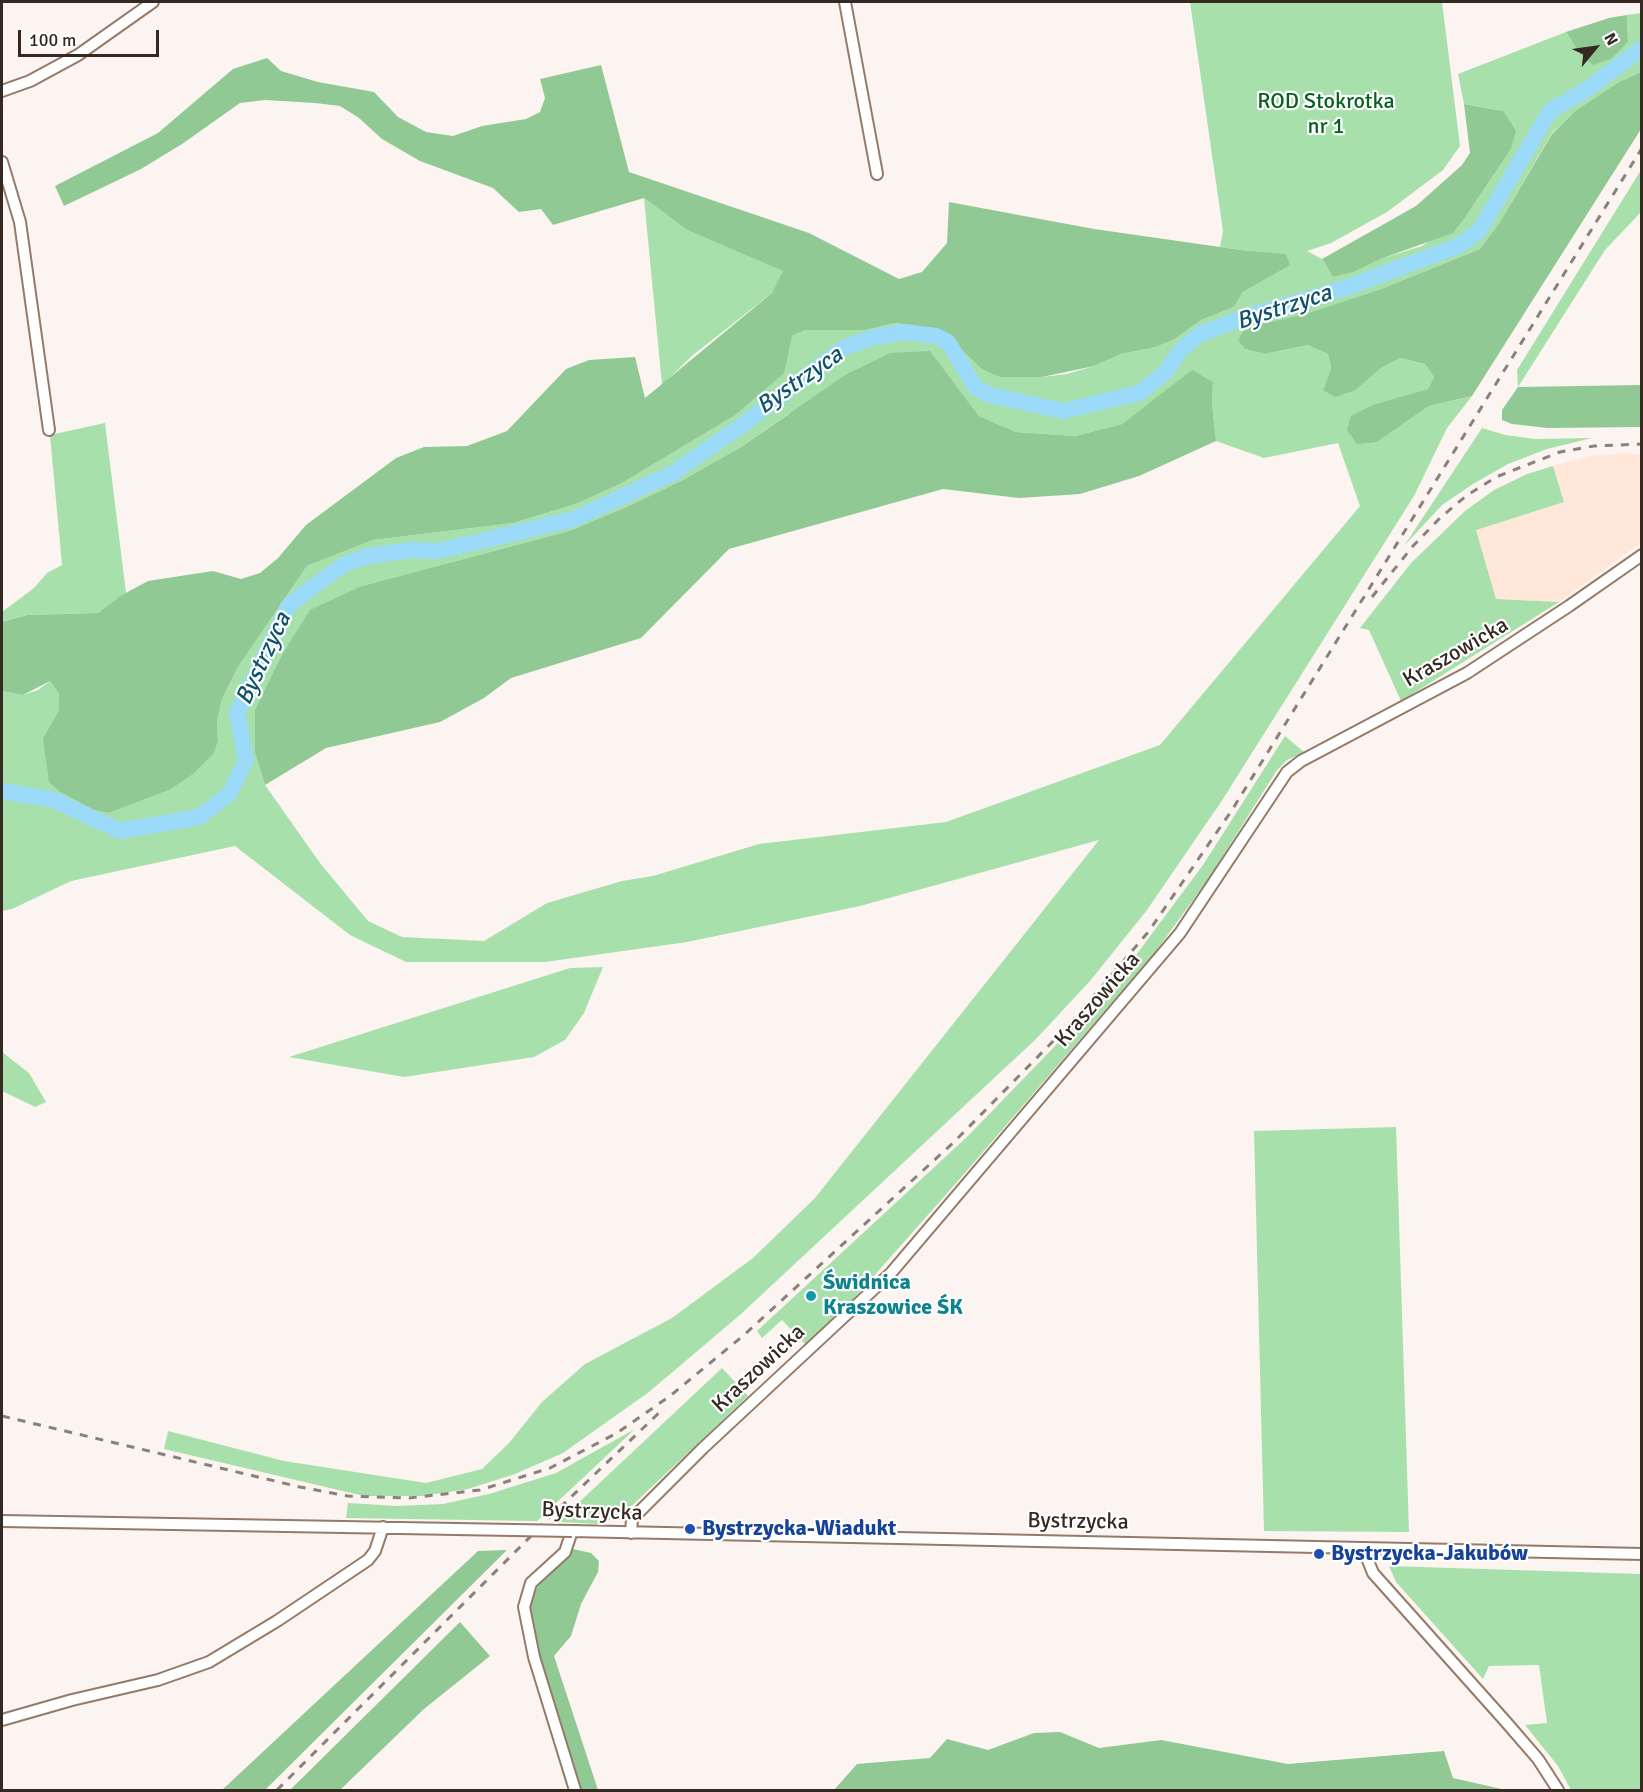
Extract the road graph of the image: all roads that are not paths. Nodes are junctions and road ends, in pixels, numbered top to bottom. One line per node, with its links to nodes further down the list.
1 (153, 2): 3 (street)
2 (844, 2): 5 (street)
3 (2, 91)
4 (2, 162): 6 (street)
5 (877, 174)
6 (49, 430)
7 (1641, 555): 11 (street, Kraszowicka)
8 (2, 1521): 9 (street, Bystrzycka)
9 (383, 1527): 10 (street, Bystrzycka, bridge); 14 (street)
10 (573, 1531): 11 (street, Bystrzycka); 15 (street)
11 (631, 1533): 12 (street, Bystrzycka)
12 (1364, 1548): 13 (street, Bystrzycka); 16 (street)
13 (1641, 1554)
14 (2, 1720)
15 (575, 1791)
16 (1558, 1791)

